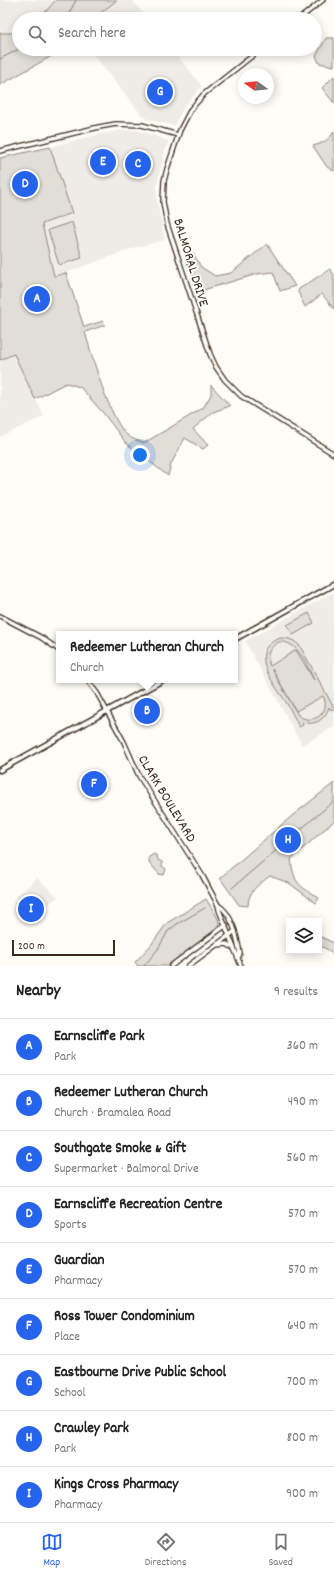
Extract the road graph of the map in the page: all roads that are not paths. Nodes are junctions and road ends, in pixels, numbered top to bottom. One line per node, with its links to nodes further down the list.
1 (325, 0): 2 (street)
2 (308, 12)
3 (252, 56): 4 (street, BALMORAL DRIVE)
4 (178, 135): 5 (street); 6 (street, BALMORAL DRIVE)
5 (0, 151)
6 (334, 454)
7 (334, 584): 9 (main road)
8 (0, 616): 10 (street)
9 (238, 638)
10 (56, 648)
11 (89, 683): 13 (street, CLARK BOULEVARD)
12 (158, 683): 13 (main road)
13 (107, 711): 14 (main road); 15 (street, CLARK BOULEVARD)
14 (0, 770)
15 (218, 905): 16 (street, CLARK BOULEVARD); 17 (street, CLARK BOULEVARD)
16 (226, 925): 18 (street, CLARK BOULEVARD); 22 (street)
17 (234, 931): 18 (street); 21 (street, CLARK BOULEVARD)
18 (230, 934): 19 (street); 20 (street, CLARK BOULEVARD)
19 (216, 945): 20 (street); 23 (street)
20 (234, 948): 21 (street, CLARK BOULEVARD)
21 (239, 956): 24 (street, CLARK BOULEVARD)
22 (172, 966)
23 (188, 966)
24 (242, 966)

